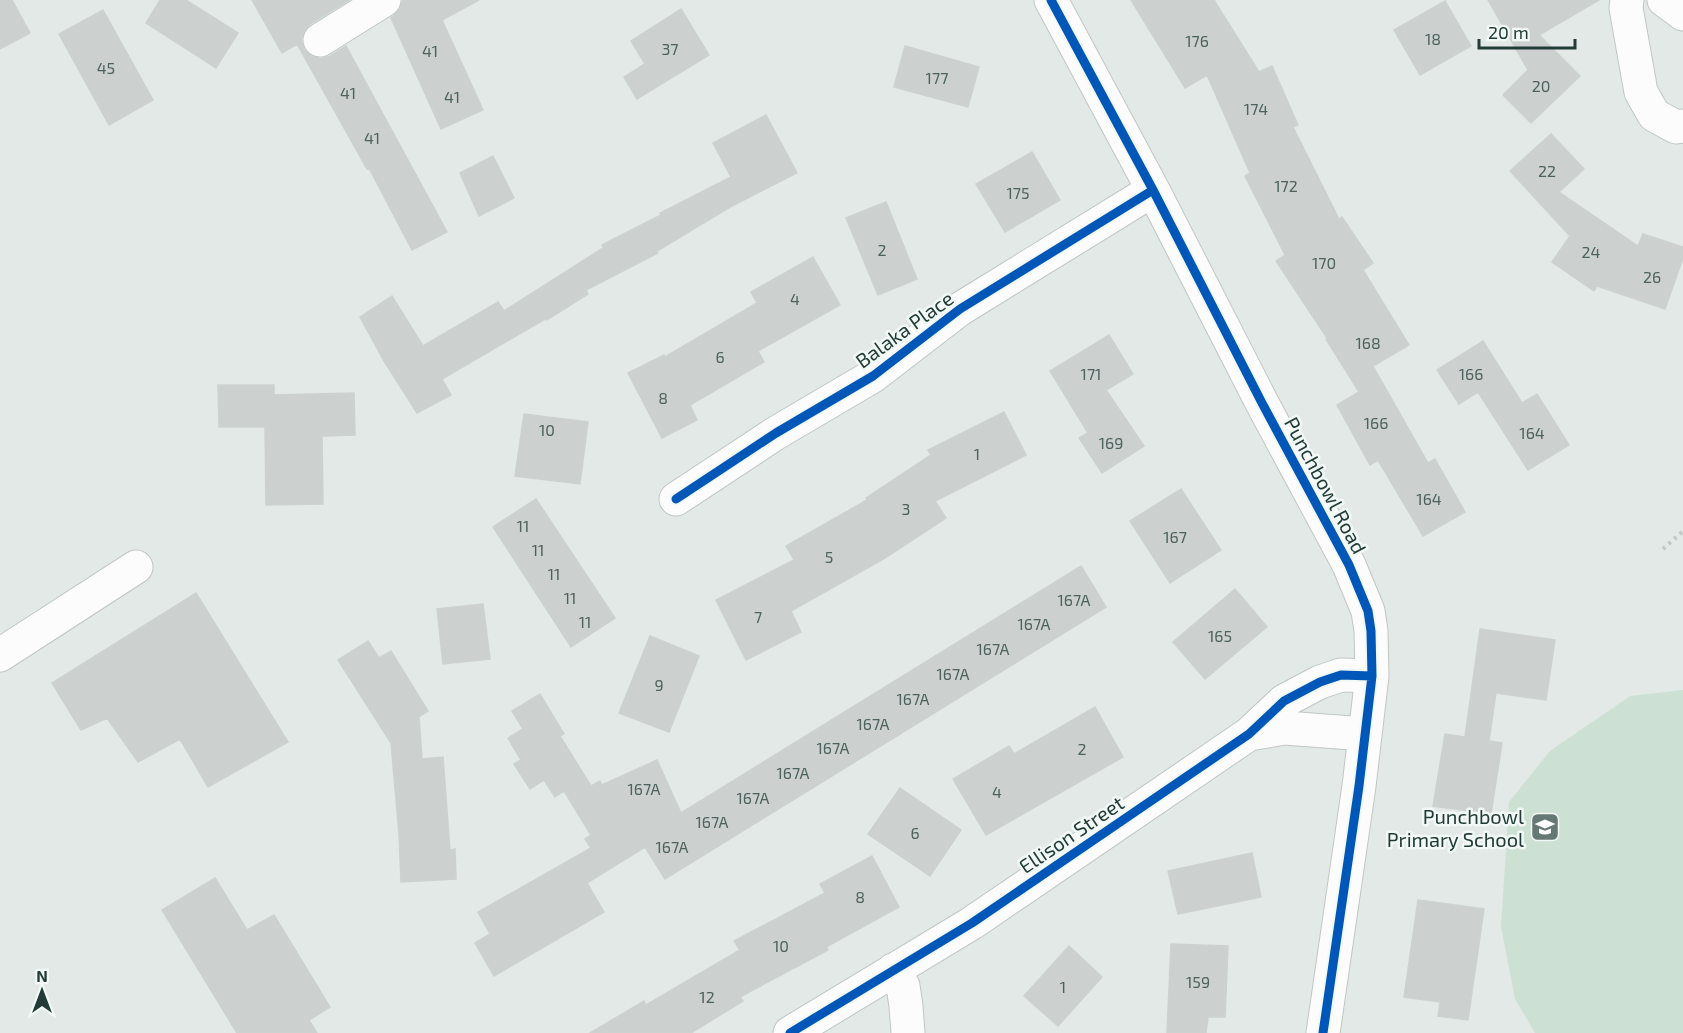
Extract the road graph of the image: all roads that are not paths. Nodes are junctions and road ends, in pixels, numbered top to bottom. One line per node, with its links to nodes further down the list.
1 (384, 0): 6 (street)
2 (1051, 0): 8 (street, Punchbowl Road)
3 (1627, 0): 7 (street)
4 (1664, 0): 5 (street)
5 (1683, 14)
6 (320, 40)
7 (1683, 126)
8 (1153, 190): 9 (street, Balaka Place); 12 (street, Punchbowl Road)
9 (676, 499)
10 (136, 567): 11 (street)
11 (0, 655)
12 (1372, 676): 13 (street, Ellison Street); 14 (street, Punchbowl Road)
13 (1249, 734): 14 (street, Ellison Street); 15 (street, Ellison Street)
14 (1365, 734): 18 (street, Punchbowl Road)
15 (893, 970): 16 (street, Ellison Street); 17 (street)
16 (790, 1033)
17 (908, 1033)
18 (1323, 1033)

